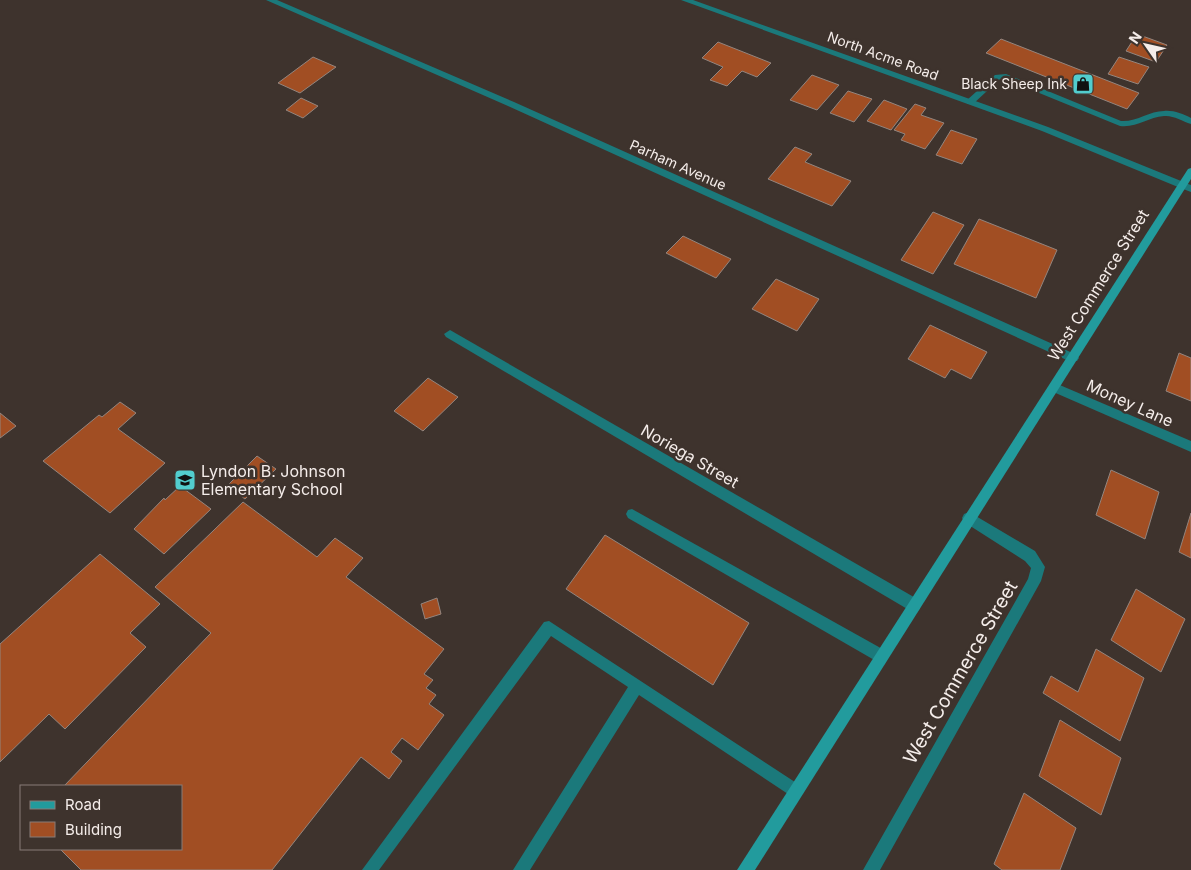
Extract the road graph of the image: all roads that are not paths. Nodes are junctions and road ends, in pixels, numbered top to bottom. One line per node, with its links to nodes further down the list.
1 (270, 0): 8 (street, Parham Avenue)
2 (684, 0): 3 (street, North Acme Road)
3 (970, 102): 4 (lane); 6 (street, North Acme Road)
4 (1191, 121)
5 (1191, 171): 6 (main road, West Commerce Street)
6 (1186, 187): 8 (main road, West Commerce Street)
7 (450, 334): 13 (street, Noriega Street)
8 (1072, 358): 9 (main road, West Commerce Street)
9 (1055, 388): 10 (street, Money Lane); 12 (main road, West Commerce Street)
10 (1191, 447)
11 (632, 514): 14 (lane)
12 (969, 518): 13 (main road, West Commerce Street); 20 (street, West Commerce Street)
13 (914, 605): 14 (main road, West Commerce Street)
14 (881, 656): 16 (main road, West Commerce Street)
15 (637, 686): 16 (lane); 17 (lane); 18 (lane)
16 (796, 791): 19 (main road, West Commerce Street)
17 (370, 870)
18 (521, 870)
19 (744, 870)
20 (871, 870)

